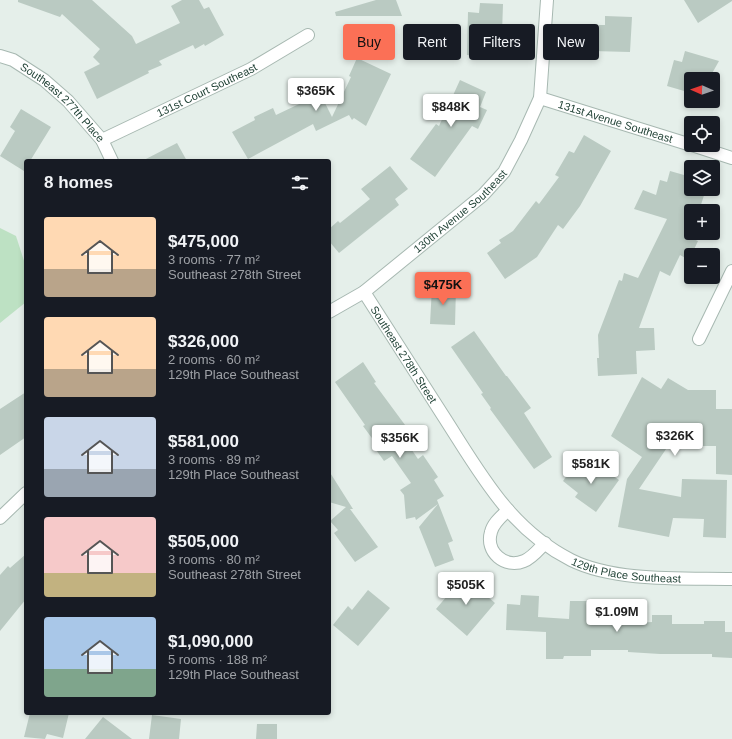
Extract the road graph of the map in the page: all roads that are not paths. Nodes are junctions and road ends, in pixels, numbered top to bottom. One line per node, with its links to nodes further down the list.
1 (547, 0): 4 (street)
2 (308, 35): 5 (street, 131st Court Southeast)
3 (0, 56): 5 (street, Southeast 277th Place)
4 (540, 98): 6 (street, 131st Avenue Southeast); 11 (street, 130th Avenue Southeast)
5 (102, 140): 9 (street, Southeast 277th Place)
6 (684, 143)
7 (714, 152): 8 (street, 131st Avenue Southeast)
8 (732, 158)
9 (111, 159)
10 (732, 271): 13 (street)
11 (364, 292): 12 (street, 130th Avenue Southeast); 15 (street, Southeast 278th Street)
12 (331, 311)
13 (699, 339)
14 (24, 496): 16 (street)
15 (508, 510): 17 (street, Southeast 278th Street); 18 (street)
16 (0, 518)
17 (529, 533): 18 (street, 129th Place Southeast)
18 (545, 543): 19 (street, 129th Place Southeast)
19 (732, 579)

